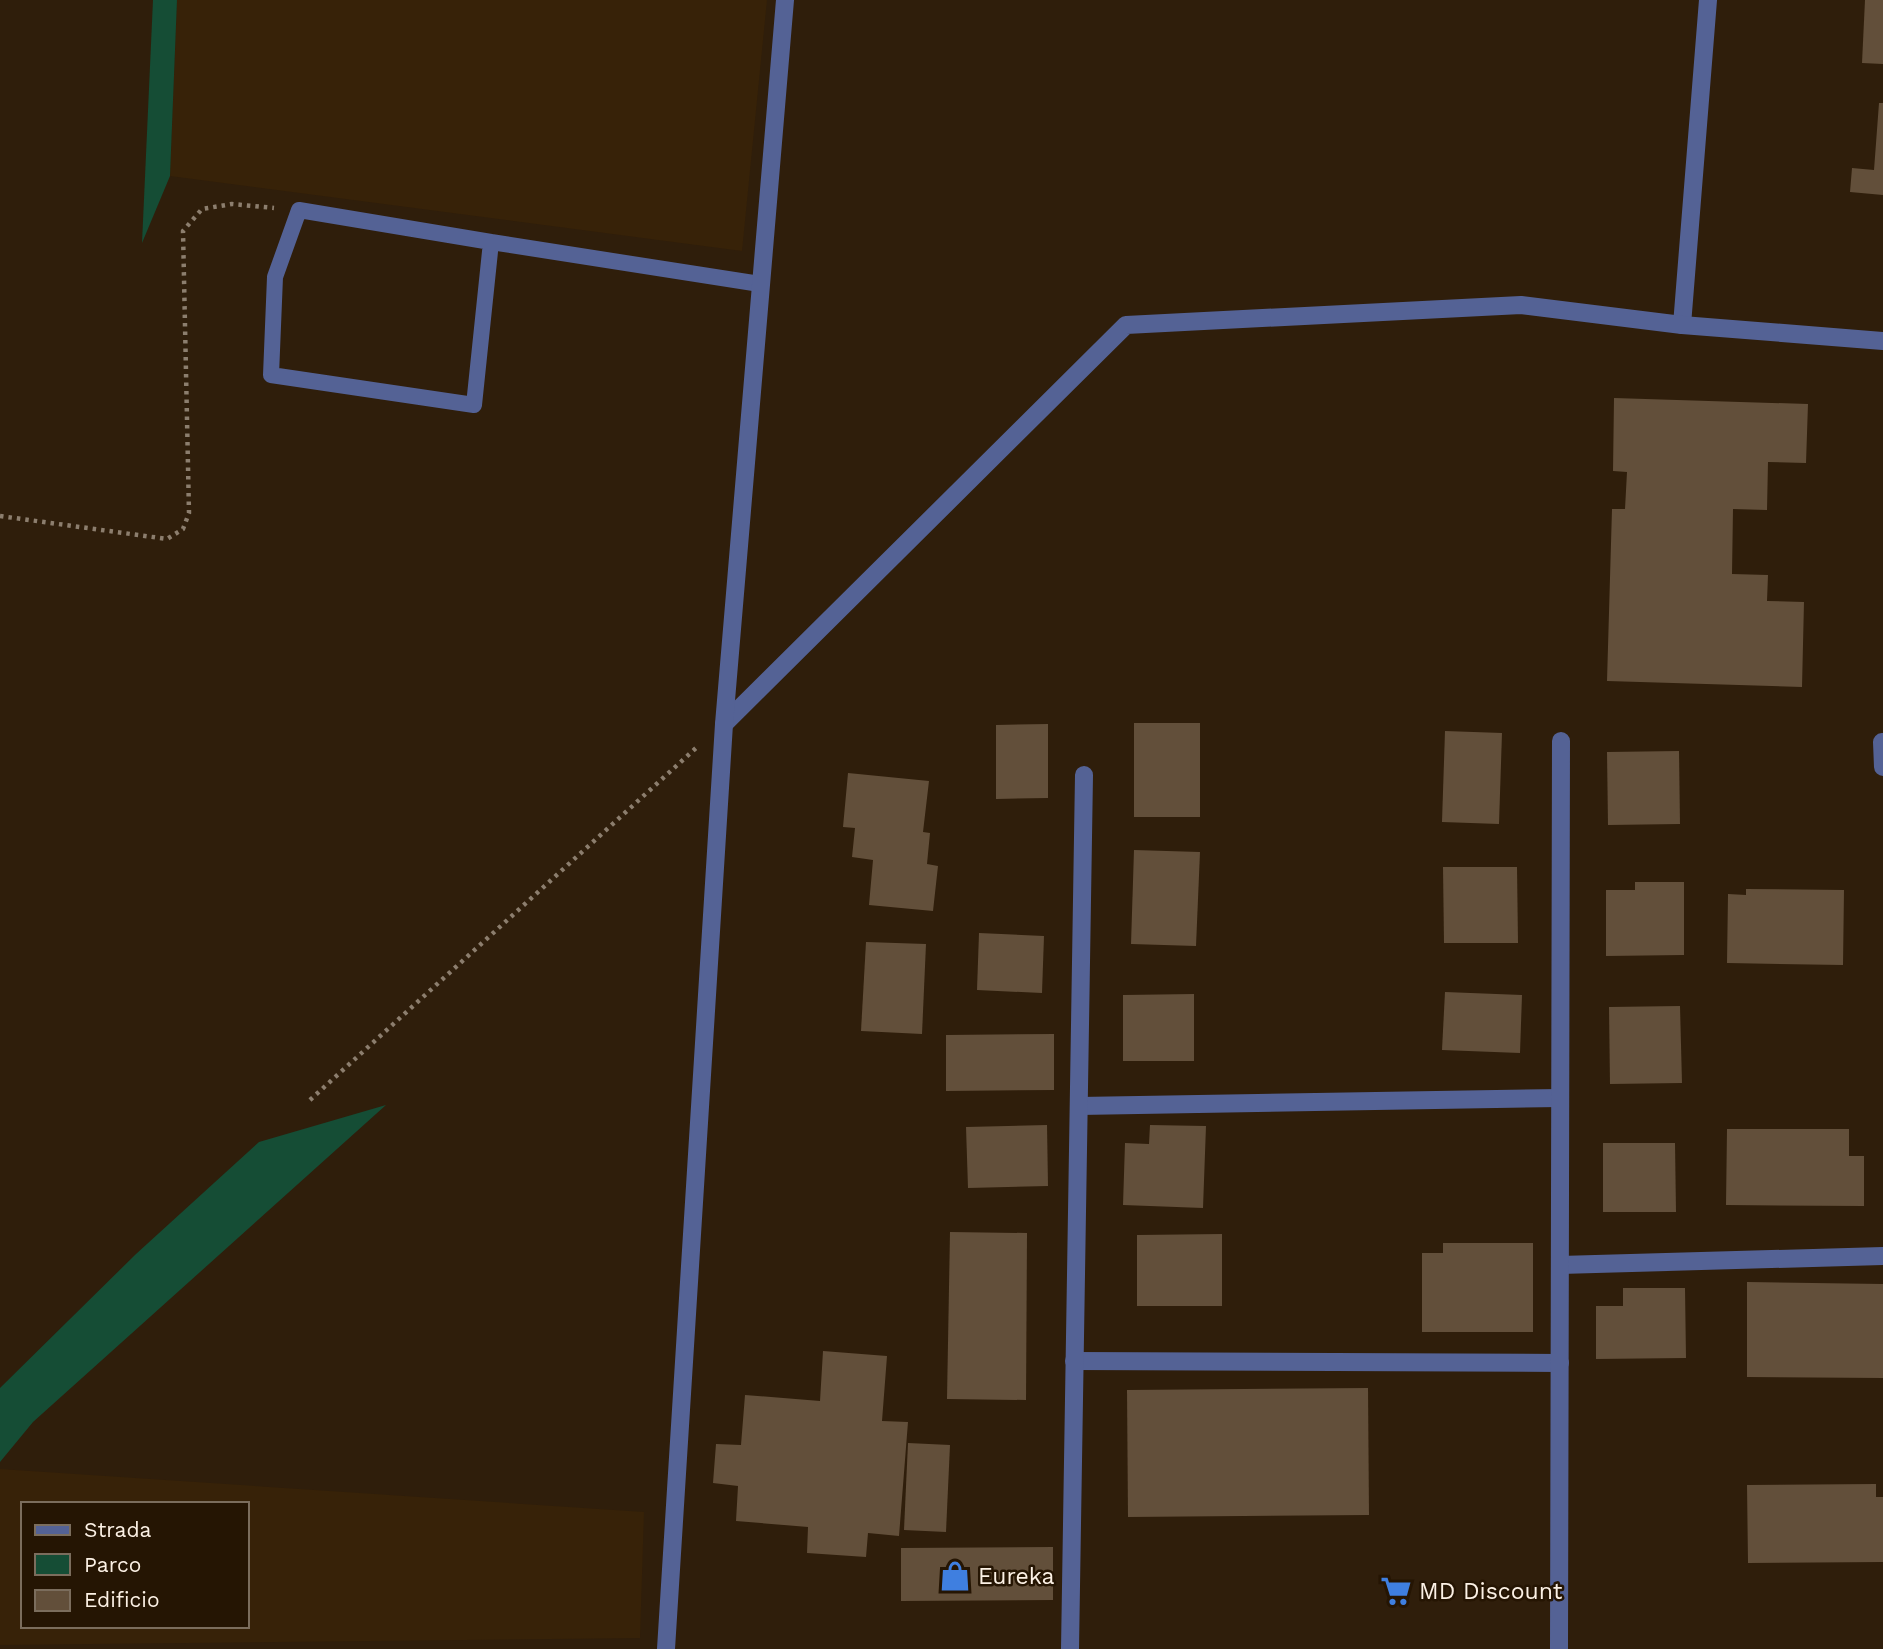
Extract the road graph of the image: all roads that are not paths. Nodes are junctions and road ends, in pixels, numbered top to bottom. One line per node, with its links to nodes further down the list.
1 (785, 0): 4 (street)
2 (1708, 0): 5 (street)
3 (491, 242): 3 (lane); 4 (lane)
4 (760, 284): 7 (street)
5 (1682, 324): 6 (street); 7 (street)
6 (1883, 341)
7 (724, 724): 18 (street)
8 (1561, 741): 12 (street)
9 (1882, 742): 10 (street)
10 (1883, 767)
11 (1084, 775): 13 (street)
12 (1560, 1098): 13 (street); 15 (street)
13 (1079, 1106): 16 (street)
14 (1883, 1256): 15 (street)
15 (1560, 1265): 17 (street)
16 (1074, 1362): 17 (street); 19 (street)
17 (1560, 1363): 20 (street)
18 (666, 1649)
19 (1070, 1649)
20 (1559, 1649)

